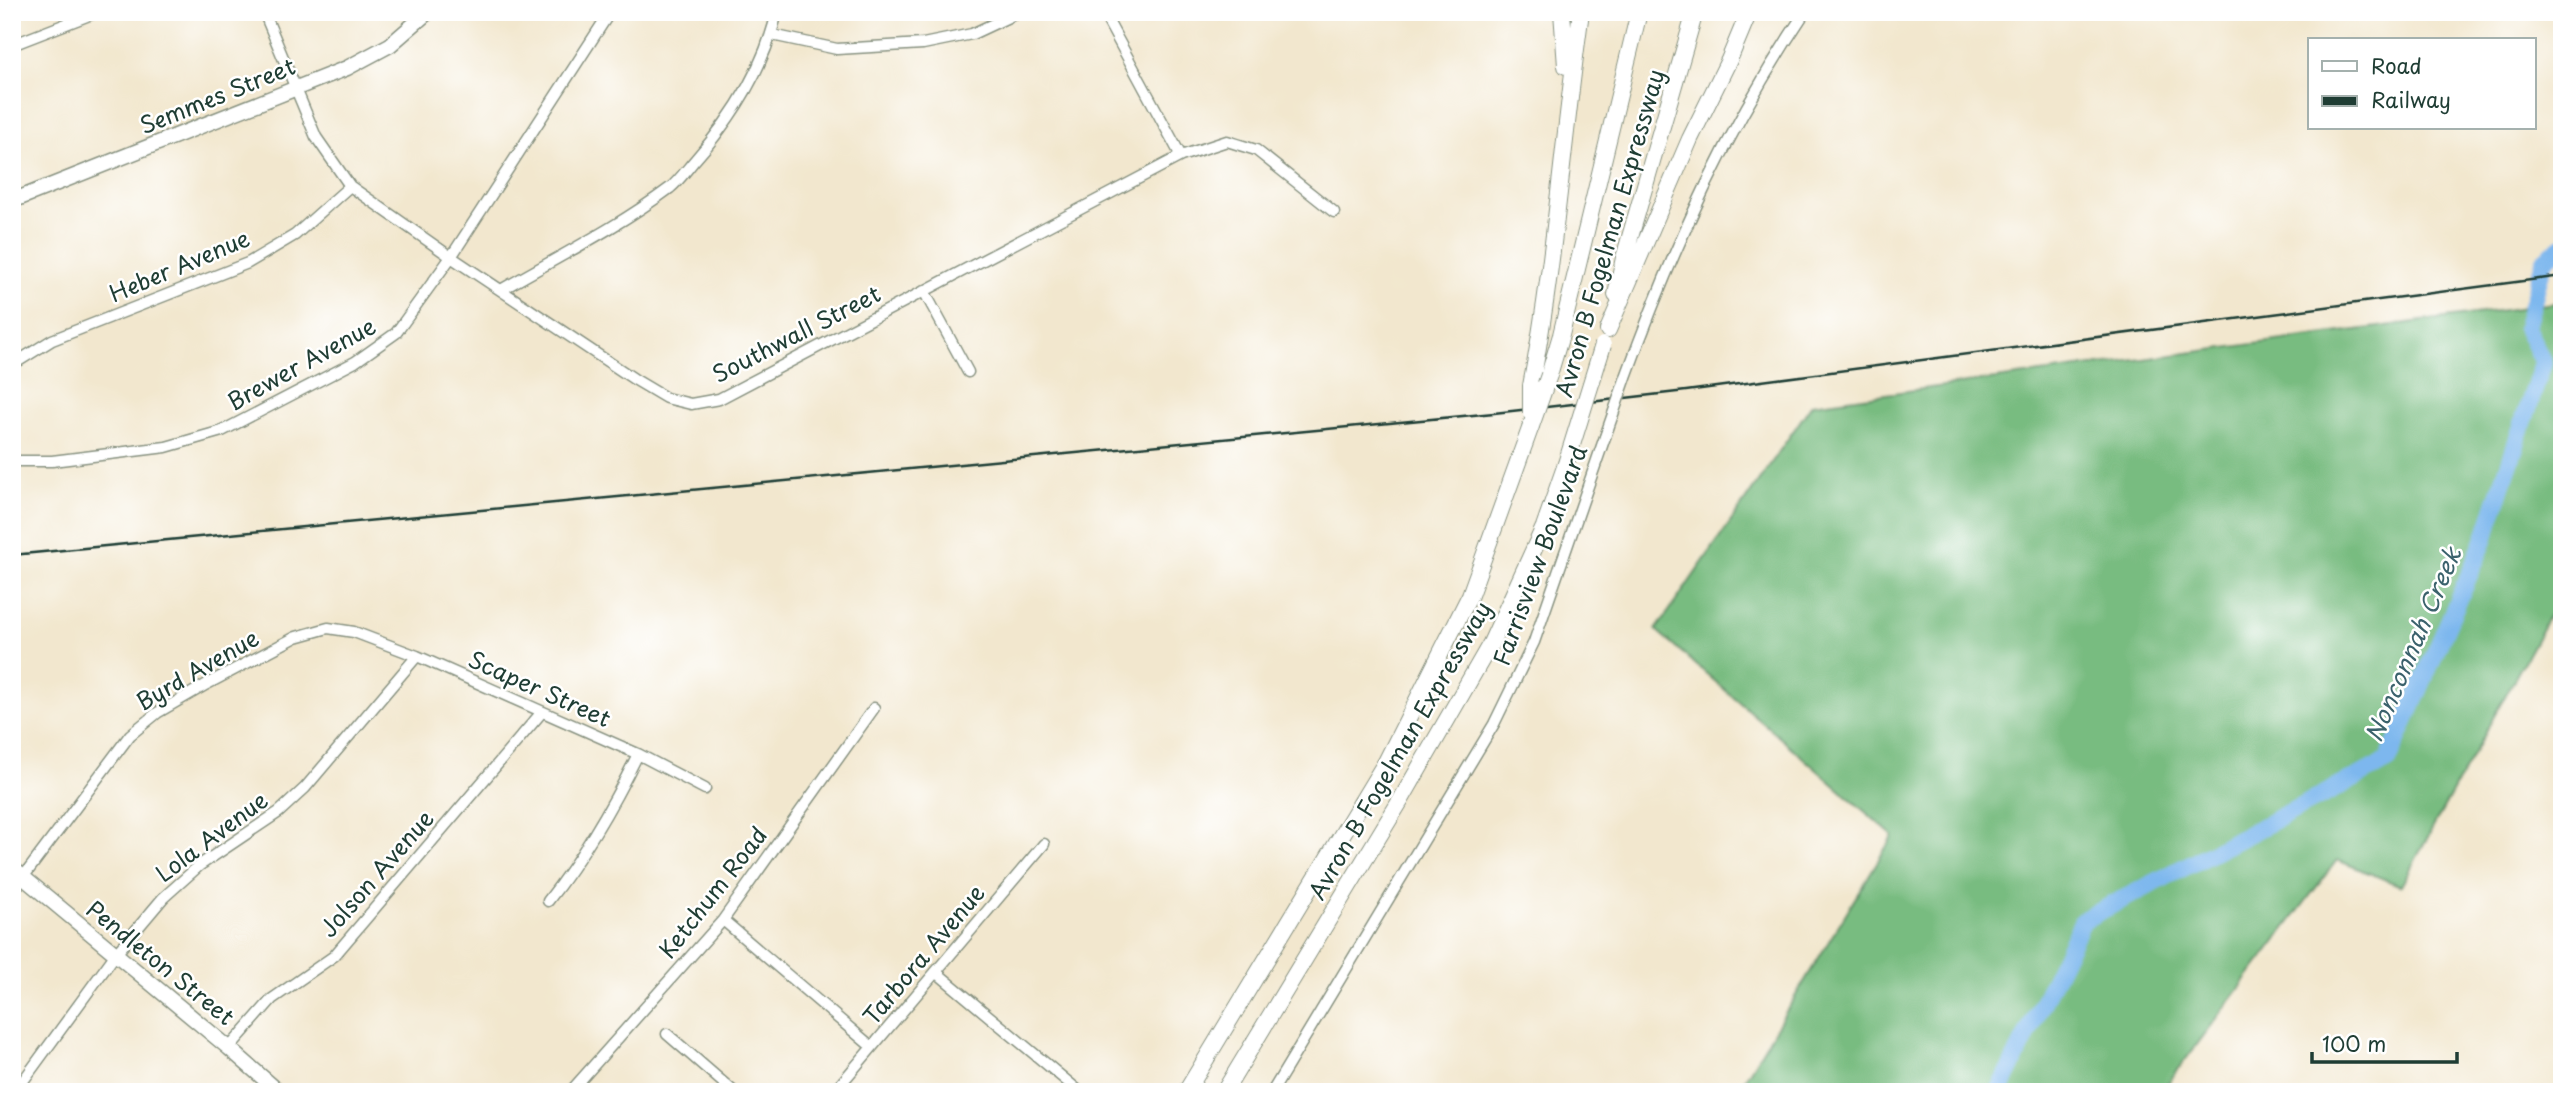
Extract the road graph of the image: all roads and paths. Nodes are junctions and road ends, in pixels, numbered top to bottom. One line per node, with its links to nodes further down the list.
1 (97, 12): 16 (street)
2 (264, 12): 18 (street, Southwall Street)
3 (428, 12): 18 (main road, Semmes Street)
4 (610, 12): 24 (street, Brewer Avenue)
5 (777, 12): 15 (street)
6 (1019, 12): 15 (street)
7 (1103, 12): 20 (street)
8 (1562, 12): 19 (highway)
9 (1581, 12): 19 (highway)
10 (1639, 12): 30 (highway, Avron B Fogelman Expressway, bridge)
11 (1695, 12): 27 (highway, Avron B Fogelman Expressway)
12 (1749, 12): 17 (highway)
13 (1759, 12): 17 (highway)
14 (1805, 12): 56 (street, Farrisview Boulevard, bridge)
15 (772, 35): 25 (street)
16 (12, 45)
17 (1729, 60): 27 (highway)
18 (296, 88): 21 (street, Southwall Street); 22 (main road, Semmes Street)
19 (1567, 111): 30 (highway, bridge)
20 (1181, 156): 23 (street, Southwall Street); 26 (street, Southwall Street)
21 (350, 186): 24 (street, Southwall Street); 28 (street, Heber Avenue)
22 (12, 201)
23 (1334, 212)
24 (451, 257): 25 (street, Southwall Street); 31 (street, Brewer Avenue)
25 (501, 290): 26 (street, Southwall Street)
26 (923, 291): 29 (street)
27 (1606, 337): 55 (highway, Avron B Fogelman Expressway, bridge)
28 (12, 365)
29 (968, 372)
30 (1531, 426): 54 (highway, Avron B Fogelman Expressway)
31 (12, 458)
32 (354, 632): 33 (street, Scaper Street); 39 (street, Byrd Avenue)
33 (417, 656): 35 (street, Scaper Street); 43 (street, Lola Avenue)
34 (874, 708): 42 (street, Ketchum Road)
35 (542, 712): 36 (street, Scaper Street); 47 (street, Jolson Avenue)
36 (638, 754): 37 (street, Scaper Street); 41 (street)
37 (705, 789)
38 (1044, 844): 44 (street, Tarbora Avenue)
39 (18, 873): 40 (street, Byrd Avenue); 43 (main road, Pendleton Street)
40 (12, 892)
41 (548, 901)
42 (723, 920): 46 (street); 50 (street, Ketchum Road)
43 (116, 955): 47 (main road, Pendleton Street); 48 (street, Lola Avenue)
44 (936, 972): 46 (street, Tarbora Avenue); 53 (street)
45 (667, 1034): 51 (street)
46 (872, 1047): 52 (street, Tarbora Avenue)
47 (229, 1048): 49 (main road, Pendleton Street)
48 (15, 1092)
49 (279, 1092)
50 (570, 1092)
51 (734, 1092)
52 (834, 1092)
53 (1080, 1092)
54 (1186, 1092)
55 (1224, 1092)
56 (1272, 1092)

